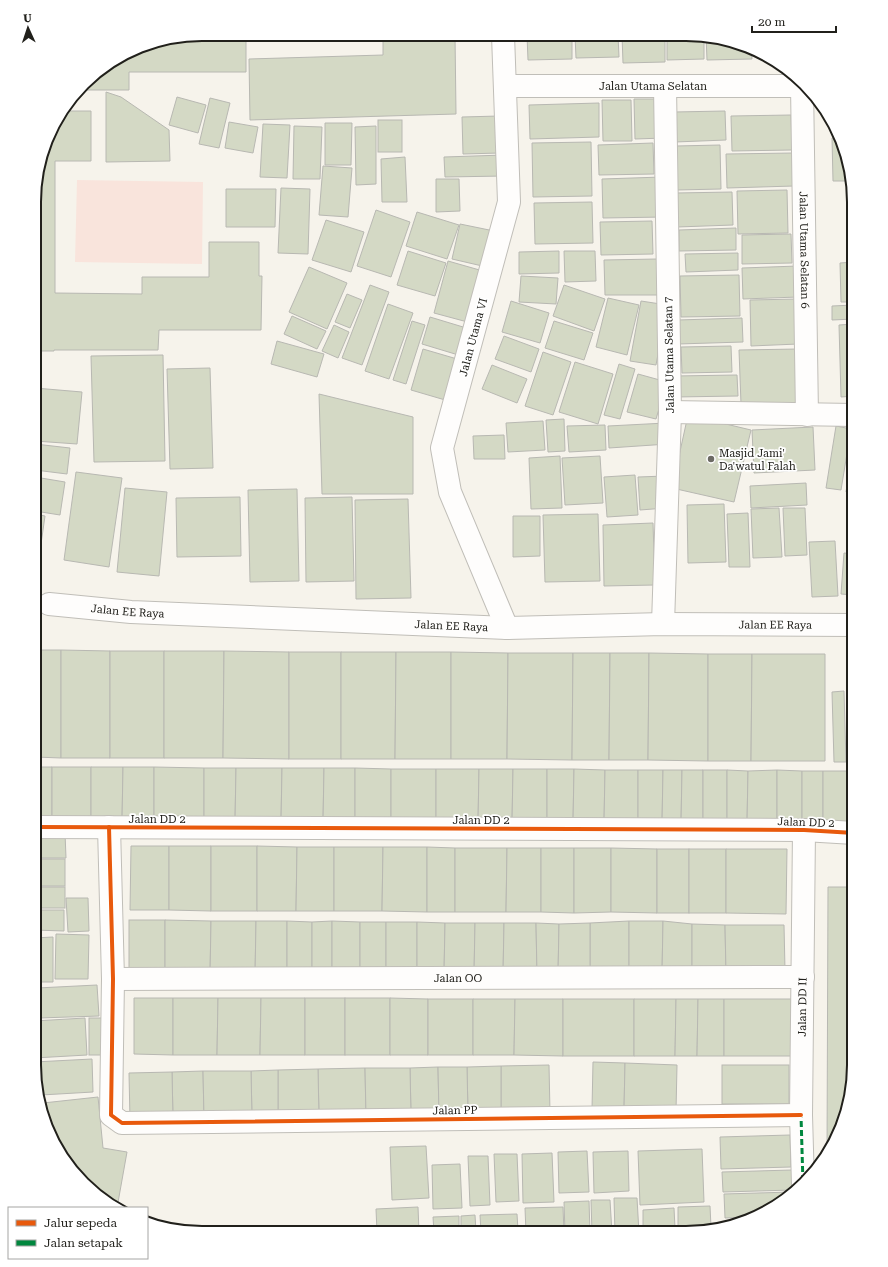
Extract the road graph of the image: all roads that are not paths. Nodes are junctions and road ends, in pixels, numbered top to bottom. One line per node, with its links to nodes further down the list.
1 (503, 41): 2 (street, Jalan Utama VI)
2 (505, 86): 3 (street, Jalan Utama Selatan); 12 (street, Jalan Utama VI)
3 (665, 86): 4 (street, Jalan Utama Selatan); 6 (street, Jalan Utama Selatan 7)
4 (798, 86)
5 (802, 90): 7 (street, Jalan Utama Selatan 6)
6 (670, 412): 7 (street); 10 (street, Jalan Utama Selatan 7)
7 (807, 415): 8 (street)
8 (847, 415)
9 (49, 604): 12 (street, Jalan EE Raya)
10 (663, 624): 11 (street, Jalan EE Raya); 12 (street, Jalan EE Raya)
11 (847, 625)
12 (507, 628)
13 (41, 827): 14 (street, Jalan DD 2)
14 (109, 827): 15 (street, Jalan DD 2); 18 (street)
15 (804, 830): 16 (street, Jalan DD 2); 17 (street, Jalan DD II)
16 (847, 833)
17 (803, 977): 18 (street, Jalan OO); 19 (street, Jalan DD II)
18 (113, 979): 19 (street, Jalan PP)
19 (801, 1115): 20 (street, Jalan DD II)
20 (803, 1176)

